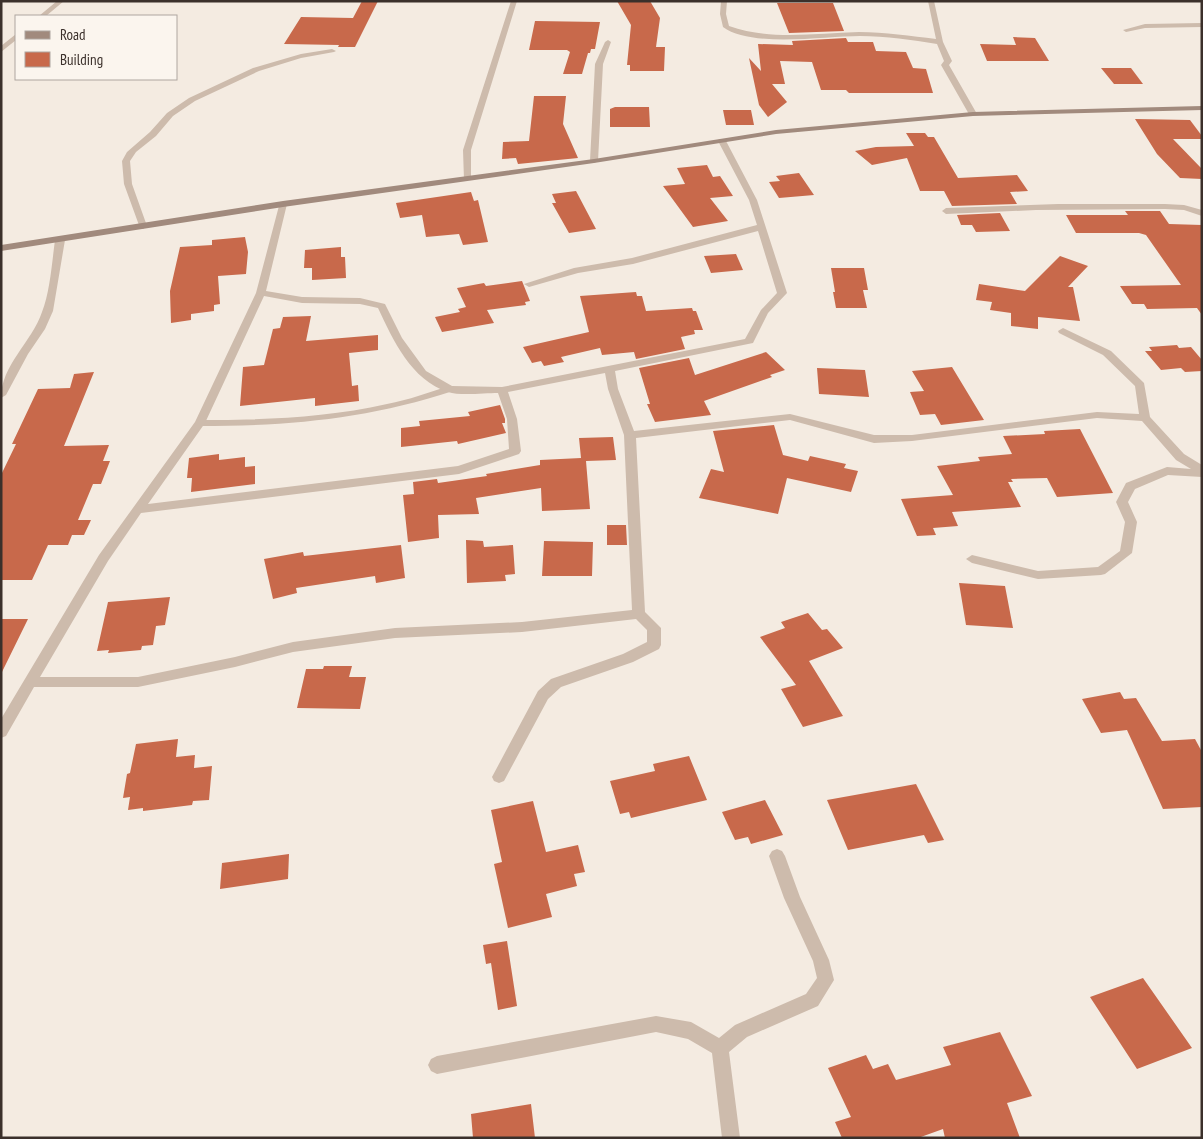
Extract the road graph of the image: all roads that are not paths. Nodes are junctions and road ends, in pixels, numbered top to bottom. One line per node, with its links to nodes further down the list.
1 (61, 1): 5 (street)
2 (514, 1): 18 (street)
3 (724, 1): 11 (street)
4 (931, 1): 11 (street)
5 (43, 15)
6 (1202, 25): 7 (street)
7 (1126, 30)
8 (15, 37): 9 (street); 12 (street)
9 (1, 38)
10 (608, 42): 17 (street)
11 (940, 42): 15 (street)
12 (1, 50)
13 (332, 51): 22 (street)
14 (1202, 108): 15 (street)
15 (973, 114): 16 (street)
16 (722, 141): 17 (street); 23 (street)
17 (594, 161): 18 (street)
18 (467, 178): 19 (street)
19 (282, 204): 22 (street); 27 (street)
20 (946, 211): 21 (street)
21 (1202, 212)
22 (143, 226): 24 (street)
23 (760, 228): 26 (street); 29 (street)
24 (60, 240): 25 (street); 32 (street)
25 (1, 248)
26 (529, 284)
27 (261, 293): 30 (street); 34 (street)
28 (1063, 331): 33 (street)
29 (609, 368): 31 (street); 35 (street)
30 (450, 389): 31 (street); 34 (lane)
31 (502, 390): 37 (street)
32 (1, 394)
33 (1145, 418): 35 (street); 36 (street)
34 (200, 423): 37 (street)
35 (630, 435): 39 (street)
36 (1202, 471): 38 (street)
37 (136, 510): 40 (street)
38 (972, 559)
39 (639, 614): 40 (street); 42 (street)
40 (32, 682): 41 (street)
41 (1, 732)
42 (499, 778)
43 (776, 856): 44 (street)
44 (720, 1048): 45 (street); 46 (street)
45 (437, 1065)
46 (731, 1138)

